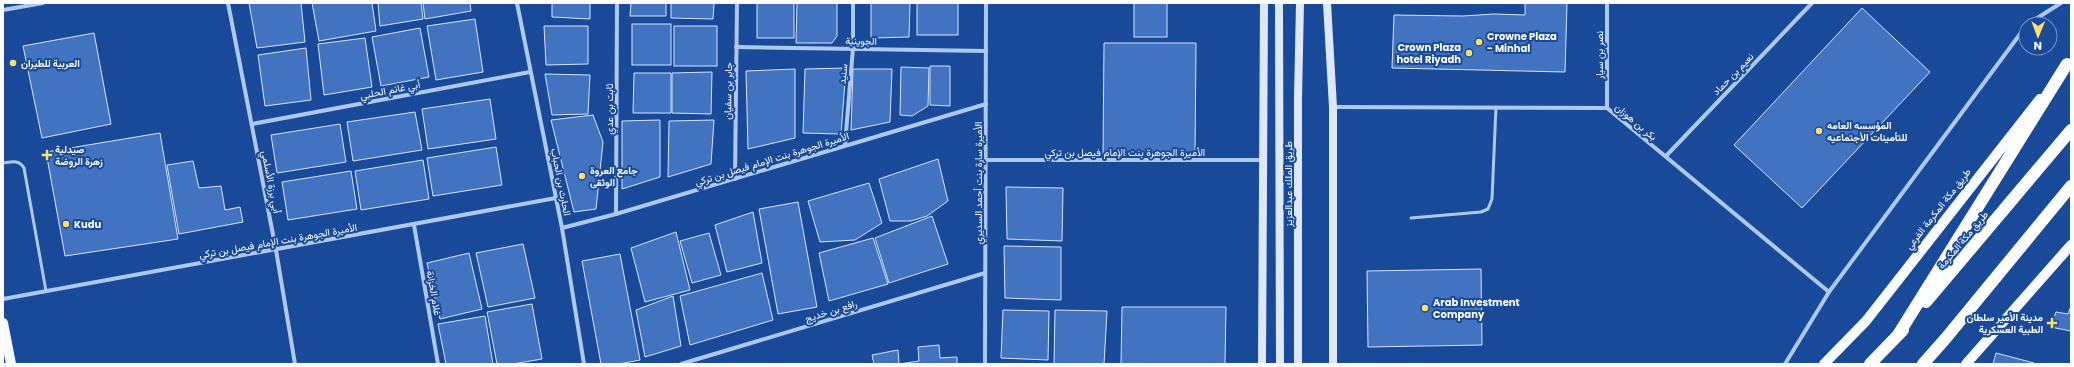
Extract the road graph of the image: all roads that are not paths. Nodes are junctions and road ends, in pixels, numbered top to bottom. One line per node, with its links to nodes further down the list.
1 (43, 3): 15 (street)
2 (228, 3): 27 (street, أبي برزة الأسلمي)
3 (517, 3): 22 (street, الحارث بن الحباب)
4 (617, 3): 37 (street, ثابت بن عدي)
5 (737, 3): 18 (street, جابر بن سفيان)
6 (853, 3): 19 (street, سنيد)
7 (986, 3): 20 (street, الأميرة سارة بنت أحمد السديري)
8 (1264, 3): 32 (main road)
9 (1279, 3): 56 (main road, طريق الملك عبدالعزيز)
10 (1300, 3): 57 (main road, طريق الملك عبدالعزيز)
11 (1327, 3): 24 (main road)
12 (1607, 3): 26 (street, نصر بن سيار)
13 (1812, 3): 30 (street, نعيم بن حماد)
14 (2061, 3): 16 (street)
15 (3, 10)
16 (2041, 16)
17 (2018, 37): 45 (street)
18 (736, 47): 19 (street, الجوينبة); 34 (street, جابر بن سفيان)
19 (853, 48): 20 (street, الجوينبة); 29 (street, سنيد)
20 (986, 51): 23 (street, الأميرة سارة بنت أحمد السديري)
21 (2069, 62): 48 (highway); 60 (main road, طريق مكة المكرمة الفرعي)
22 (530, 72): 27 (street, أبي غانم الحلبي); 36 (street, الحارث بن الحباب)
23 (986, 104): 29 (street, الأميرة الجوهرة بنت الإمام فيصل بن تركي); 31 (street, الأميرة سارة بنت أحمد السديري)
24 (1333, 107): 25 (street, بكر بن هوزان); 58 (main road)
25 (1496, 107): 26 (street, بكر بن هوزان); 38 (lane)
26 (1607, 108): 30 (street, بكر بن هوزان)
27 (252, 124): 42 (street, أبي برزة الأسلمي)
28 (2071, 130): 48 (highway, طريق مكة المكرمة)
29 (845, 145): 34 (street, الأميرة الجوهرة بنت الإمام فيصل بن تركي)
30 (1666, 156): 45 (street, بكر بن هوزان)
31 (986, 160): 32 (street, الأميرة الجوهرة بنت الإمام فيصل بن تركي); 43 (street, الأميرة سارة بنت أحمد السديري)
32 (1264, 160): 55 (main road)
33 (3, 163): 44 (lane)
34 (735, 179): 37 (street, الأميرة الجوهرة بنت الإمام فيصل بن تركي)
35 (2071, 186): 62 (highway)
36 (556, 198): 39 (street, الأميرة الجوهرة بنت الإمام فيصل بن تركي); 40 (street, الحارث بن الحباب)
37 (616, 214): 40 (street, الأميرة الجوهرة بنت الإمام فيصل بن تركي)
38 (1411, 218)
39 (414, 225): 42 (street, الأميرة الجوهرة بنت الإمام فيصل بن تركي); 51 (street, غلام الخزانة)
40 (562, 228): 52 (street, الحارث بن الحباب)
41 (2071, 245): 63 (main road)
42 (276, 250): 44 (street, الأميرة الجوهرة بنت الإمام فيصل بن تركي); 50 (street, أبي برزة الأسلمي)
43 (985, 273): 53 (street, رافع بن خديج); 54 (street, الأميرة سارة بنت أحمد السديري)
44 (46, 291): 46 (street, الأميرة الجوهرة بنت الإمام فيصل بن تركي)
45 (1829, 292): 59 (street)
46 (3, 299)
47 (3, 323): 49 (main road)
48 (1898, 335): 61 (highway, طريق مكة المكرمة)
49 (11, 364)
50 (295, 364)
51 (438, 364)
52 (584, 364)
53 (681, 364)
54 (985, 364)
55 (1262, 364)
56 (1280, 364)
57 (1298, 364)
58 (1333, 364)
59 (1785, 364)
60 (1824, 364)
61 (1870, 364)
62 (1923, 364)
63 (1966, 364)

